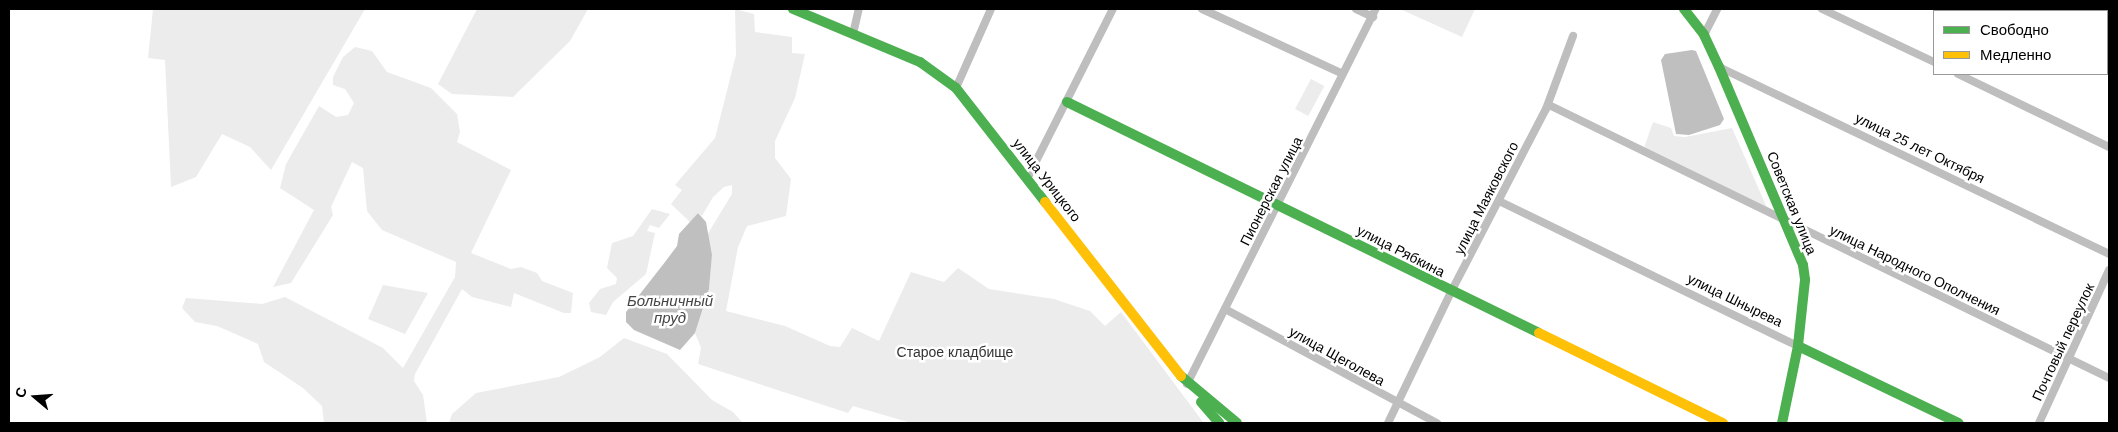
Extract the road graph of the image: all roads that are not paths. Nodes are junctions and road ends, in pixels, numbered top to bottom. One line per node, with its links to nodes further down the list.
1 (793, 9): 11 (street, улица Урицкого)
2 (859, 9): 13 (street)
3 (991, 9): 20 (street)
4 (1113, 9): 21 (street)
5 (1202, 9): 18 (street)
6 (1356, 9): 12 (street)
7 (1376, 9): 12 (street, Пионерская улица)
8 (1684, 9): 14 (street, Советская улица)
9 (1717, 9): 14 (street)
10 (1822, 9): 16 (street)
11 (805, 11): 13 (street, улица Урицкого)
12 (1373, 17): 18 (street, Пионерская улица)
13 (853, 34): 20 (street, улица Урицкого)
14 (1704, 35): 17 (street, Советская улица)
15 (1573, 36): 22 (street, улица Маяковского)
16 (1933, 62)
17 (1719, 67): 27 (street, Советская улица); 28 (street, улица 25 лет Октября)
18 (1342, 74): 26 (street, Пионерская улица)
19 (1960, 75): 23 (street)
20 (956, 88): 24 (street, улица Урицкого)
21 (1067, 102): 24 (street); 26 (street, улица Рябкина)
22 (1548, 105): 25 (street, улица Маяковского); 27 (street, улица Народного Ополчения)
23 (2109, 147)
24 (1028, 177): 35 (street, улица Урицкого)
25 (1499, 201): 30 (street, улица Маяковского); 32 (street, улица Шнырева)
26 (1279, 205): 30 (street, улица Рябкина); 31 (street, Пионерская улица)
27 (1783, 217): 32 (street, Советская улица); 33 (street, улица Народного Ополчения)
28 (2109, 254)
29 (2109, 270): 33 (street, Почтовый переулок)
30 (1451, 292): 36 (street, улица Маяковского); 42 (street, улица Рябкина)
31 (1225, 309): 35 (street, Пионерская улица); 36 (street, улица Щеголева)
32 (1798, 346): 43 (street, Советская улица); 44 (street, улица Шнырева)
33 (2069, 359): 34 (street, улица Народного Ополчения); 45 (street, Почтовый переулок)
34 (2109, 378)
35 (1187, 384): 37 (street, улица Урицкого)
36 (1397, 404): 40 (street, улица Маяковского); 41 (street, улица Щеголева)
37 (1214, 418): 39 (street)
38 (1224, 423): 39 (street)
39 (1236, 423)
40 (1388, 423)
41 (1437, 423)
42 (1724, 423)
43 (1782, 423)
44 (1959, 423)
45 (2039, 423)

